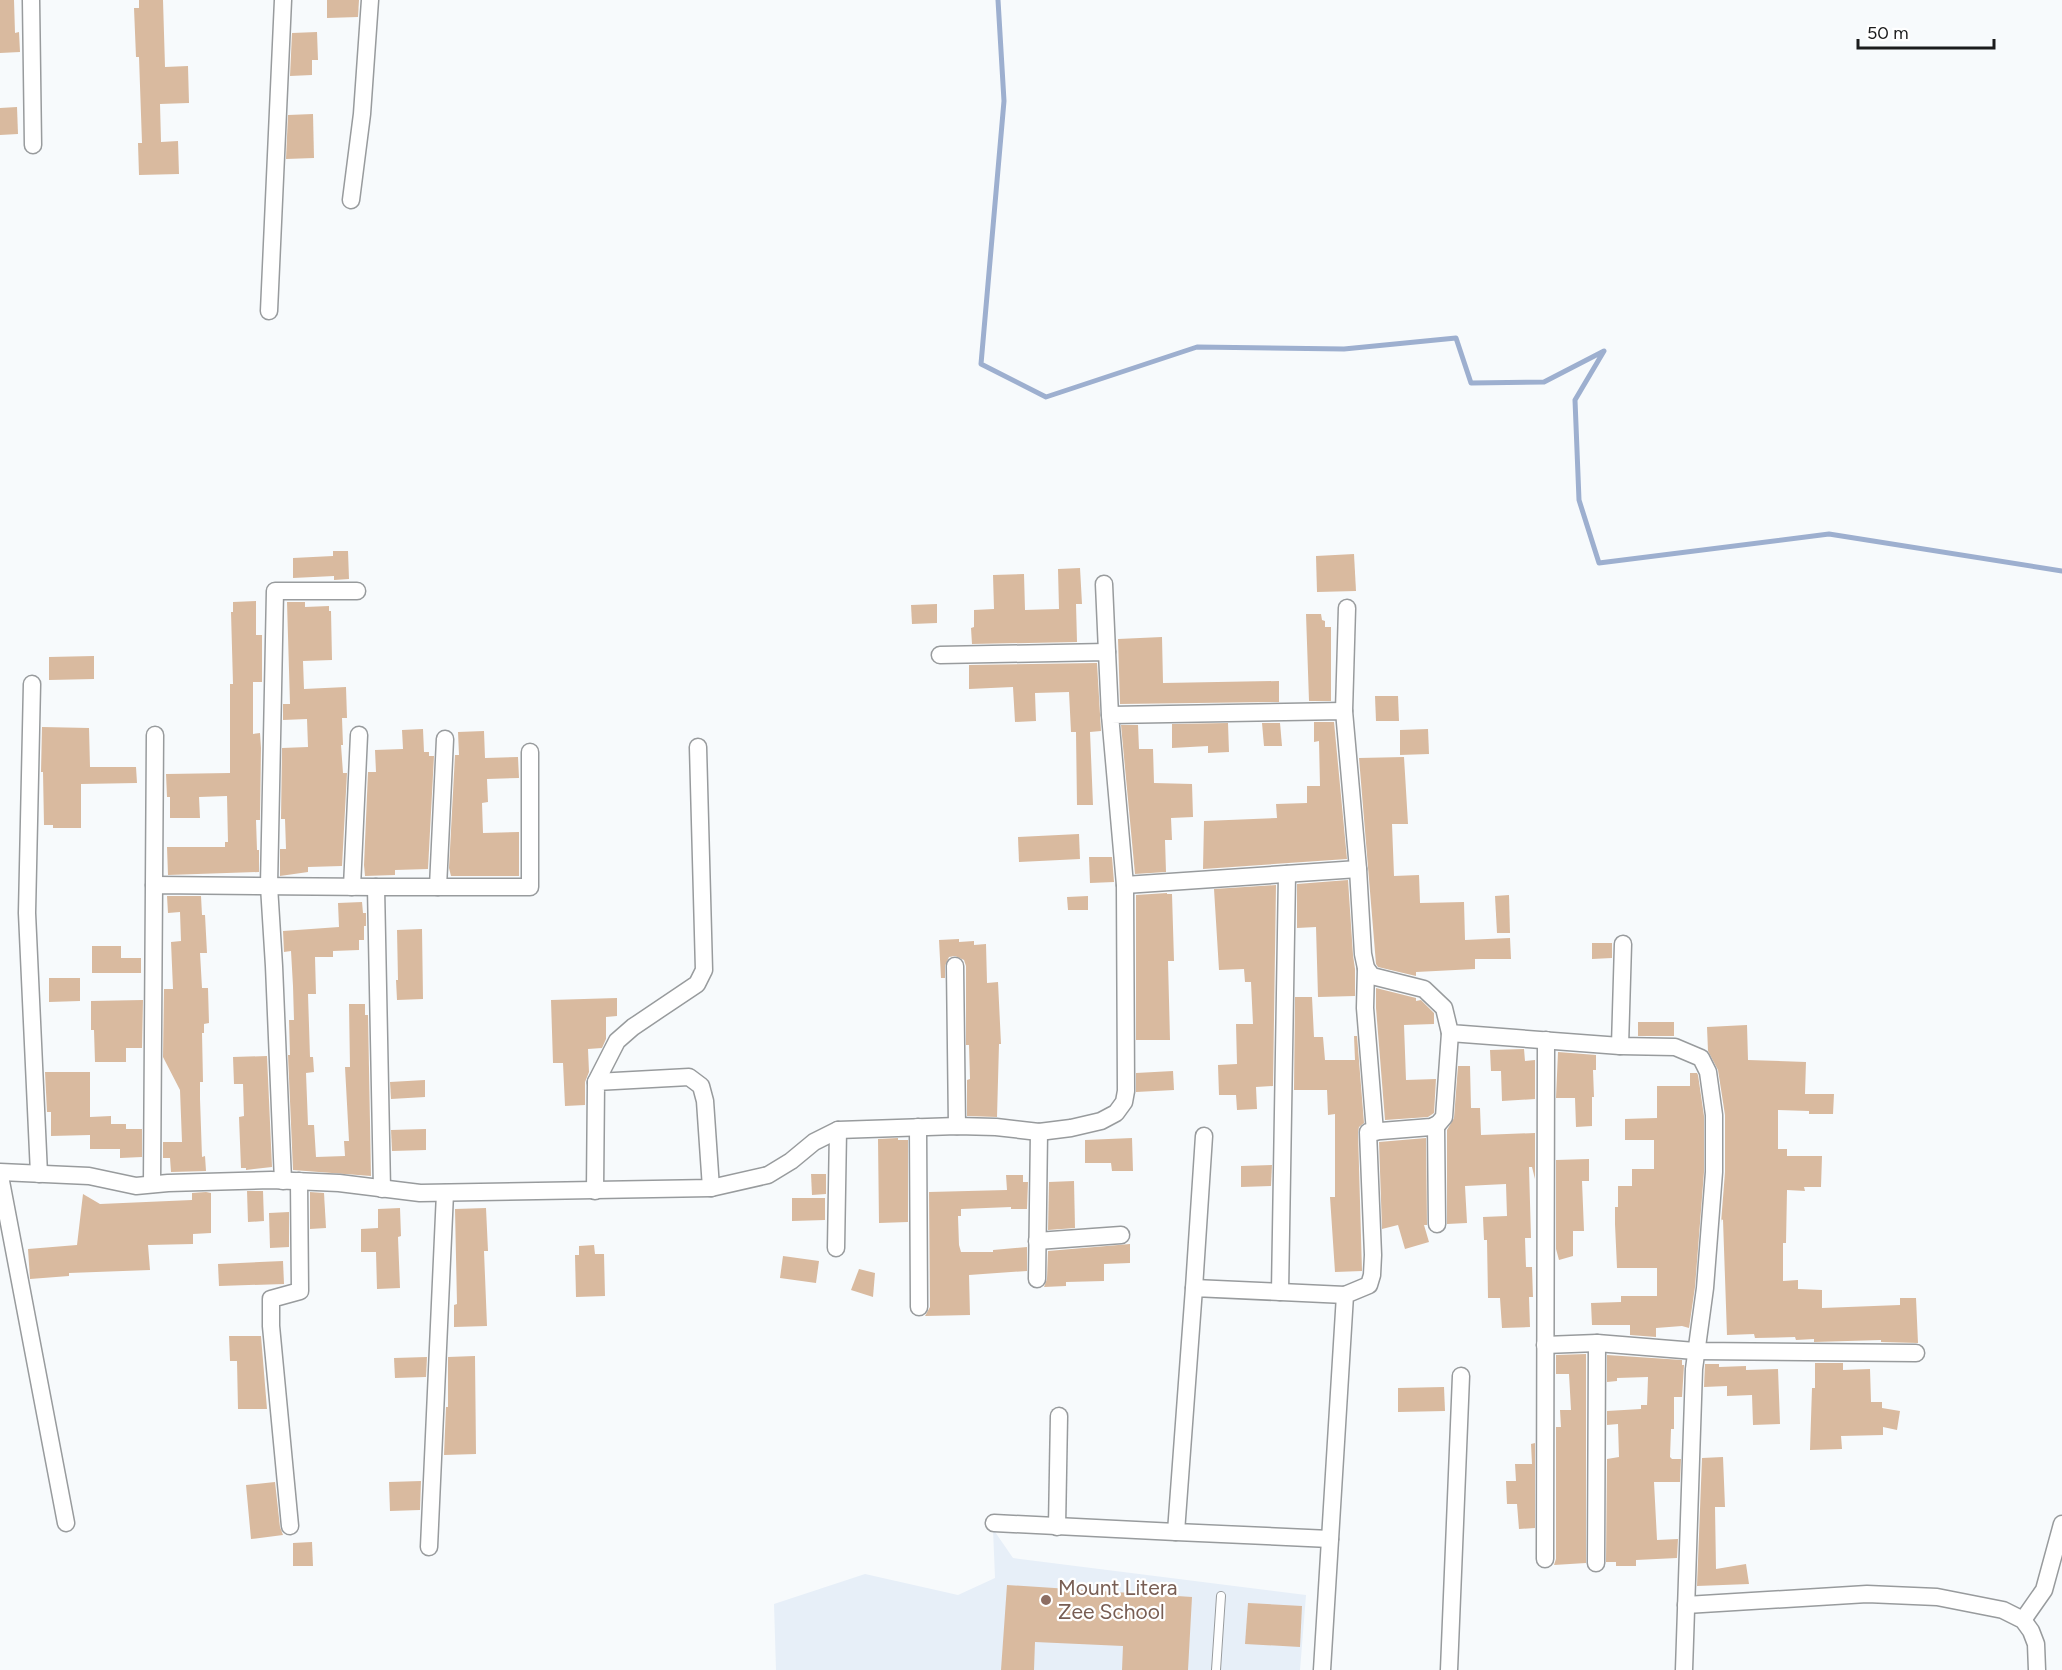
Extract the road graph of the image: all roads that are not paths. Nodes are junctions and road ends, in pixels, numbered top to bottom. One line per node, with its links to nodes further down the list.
1 (31, 0): 4 (street)
2 (283, 0): 6 (street)
3 (370, 0): 5 (street)
4 (33, 145)
5 (351, 200)
6 (269, 311)
7 (1104, 584): 10 (street)
8 (357, 591): 24 (street)
9 (1347, 609): 13 (street)
10 (1107, 652): 11 (street); 14 (street)
11 (940, 655)
12 (33, 684): 43 (street)
13 (1344, 711): 14 (street); 20 (street)
14 (1110, 715): 23 (street)
15 (155, 735): 22 (street)
16 (359, 735): 25 (street)
17 (446, 739): 27 (street)
18 (698, 747): 34 (street)
19 (530, 752): 27 (street)
20 (1358, 869): 21 (street); 30 (street)
21 (1287, 874): 23 (street); 56 (street)
22 (154, 885): 24 (street); 45 (street)
23 (1125, 885): 39 (street)
24 (269, 886): 25 (street); 44 (street)
25 (352, 887): 26 (street)
26 (376, 887): 27 (street); 47 (street)
27 (438, 887)
28 (1623, 944): 33 (street)
29 (955, 966): 36 (street)
30 (1366, 968): 31 (street); 40 (street)
31 (1450, 1033): 32 (street); 35 (street)
32 (1546, 1040): 33 (street); 60 (street)
33 (1620, 1046): 61 (street)
34 (596, 1082): 46 (street); 48 (street)
35 (1436, 1125): 40 (street); 50 (street)
36 (957, 1126): 37 (street); 39 (street)
37 (918, 1127): 38 (street); 58 (street)
38 (838, 1130): 46 (street); 53 (street)
39 (1040, 1131): 52 (street)
40 (1375, 1132): 57 (street)
41 (1204, 1136): 55 (street)
42 (0, 1174): 43 (street); 65 (street)
43 (39, 1174): 45 (street)
44 (291, 1181): 45 (street); 47 (street); 68 (street)
45 (152, 1184)
46 (711, 1188): 48 (street)
47 (382, 1189): 49 (street)
48 (595, 1191): 49 (street)
49 (445, 1193): 72 (street)
50 (1437, 1224)
51 (1121, 1235): 52 (street)
52 (1037, 1241): 54 (street)
53 (836, 1248)
54 (1037, 1279)
55 (1194, 1288): 56 (street); 70 (street)
56 (1280, 1292): 57 (street)
57 (1345, 1295): 71 (street)
58 (919, 1307)
59 (1597, 1343): 60 (street); 61 (street); 74 (street)
60 (1545, 1345): 73 (street)
61 (1695, 1351): 62 (street); 76 (street)
62 (1916, 1353)
63 (1461, 1376): 80 (street)
64 (1059, 1416): 69 (street)
65 (66, 1522)
66 (994, 1523): 69 (street)
67 (2062, 1524): 77 (street)
68 (290, 1526)
69 (1057, 1527): 70 (street)
70 (1176, 1532): 71 (street)
71 (1330, 1539): 79 (street)
72 (429, 1547)
73 (1545, 1559)
74 (1596, 1563)
75 (1221, 1596): 78 (lane)
76 (1686, 1605): 77 (street); 81 (street)
77 (2023, 1620): 82 (street)
78 (1216, 1670)
79 (1322, 1670)
80 (1449, 1670)
81 (1684, 1670)
82 (2037, 1670)

